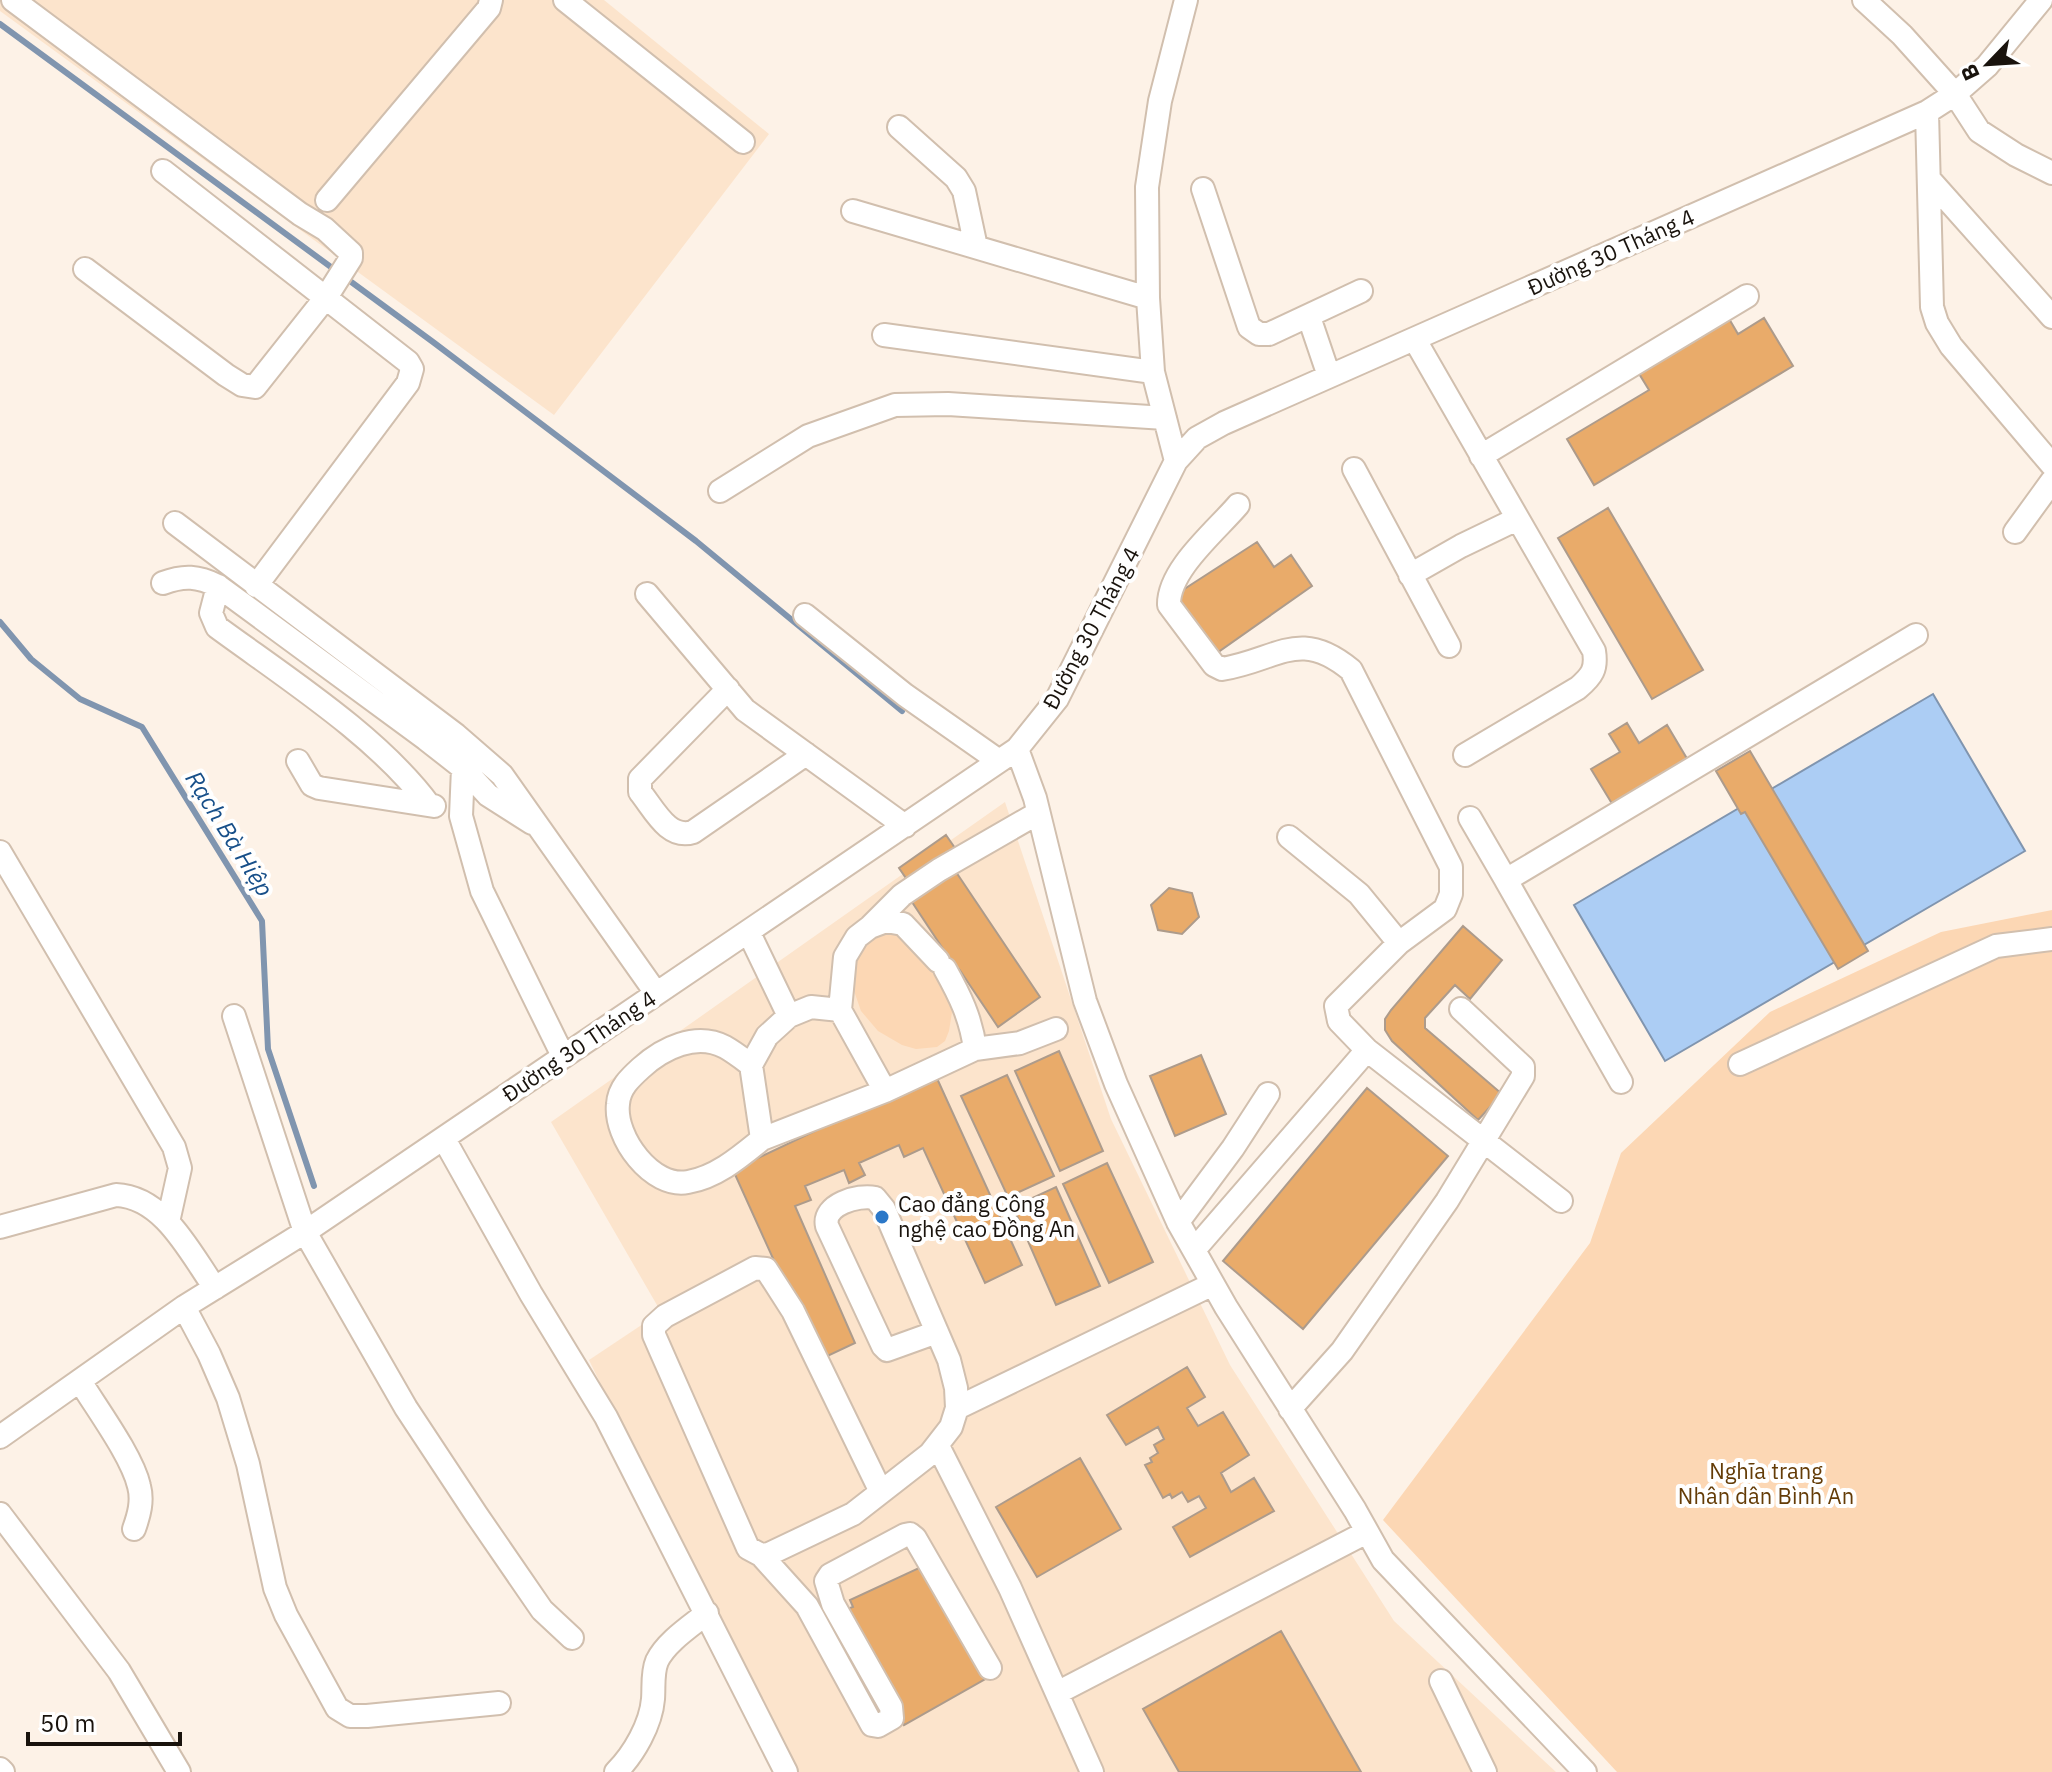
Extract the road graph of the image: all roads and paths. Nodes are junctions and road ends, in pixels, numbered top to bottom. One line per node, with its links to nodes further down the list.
1 (13, 0): 19 (street)
2 (491, 0): 15 (street)
3 (565, 0): 10 (street)
4 (1186, 0): 22 (street)
5 (1864, 0): 7 (street)
6 (2041, 0): 7 (street, Đường 30 Tháng 4)
7 (1955, 94): 8 (street, Đường 30 Tháng 4); 12 (street)
8 (1927, 112): 13 (street); 26 (street, Đường 30 Tháng 4)
9 (899, 127): 17 (street)
10 (743, 142)
11 (163, 171): 19 (street)
12 (2052, 173)
13 (1929, 179): 24 (street); 32 (street)
14 (1203, 189): 23 (street)
15 (327, 200)
16 (853, 211): 17 (street)
17 (976, 247): 22 (street)
18 (85, 269): 19 (street)
19 (330, 291): 43 (street)
20 (1361, 291): 23 (street)
21 (1747, 296): 30 (street)
22 (1148, 298): 27 (street)
23 (1309, 317): 28 (street)
24 (2052, 317)
25 (884, 335): 27 (street)
26 (1415, 340): 28 (street, Đường 30 Tháng 4); 30 (street)
27 (1153, 372): 29 (street)
28 (1329, 376): 31 (street, Đường 30 Tháng 4)
29 (1165, 418): 31 (street); 35 (street)
30 (1481, 456): 37 (street)
31 (1176, 461): 50 (street, Đường 30 Tháng 4)
32 (2052, 465)
33 (1354, 469): 40 (street)
34 (2052, 481): 39 (street)
35 (720, 491)
36 (1238, 505): 66 (street)
37 (1517, 519): 40 (street); 51 (street)
38 (175, 523): 43 (street)
39 (2015, 532)
40 (1410, 575): 47 (street)
41 (163, 583): 42 (street)
42 (218, 586): 53 (street); 54 (street)
43 (256, 586): 59 (street)
44 (647, 594): 48 (street)
45 (805, 615): 50 (street)
46 (1916, 635): 62 (street)
47 (1449, 646)
48 (728, 689): 49 (street); 49 (street)
49 (806, 754): 58 (street)
50 (1008, 755): 55 (street); 58 (street, Đường 30 Tháng 4)
51 (1465, 755)
52 (298, 761): 54 (street)
53 (463, 768): 56 (street); 59 (street)
54 (429, 805): 56 (street)
55 (1038, 813): 63 (street); 87 (street)
56 (461, 816): 75 (street)
57 (1470, 818): 62 (street)
58 (905, 826): 64 (street, Đường 30 Tháng 4)
59 (540, 828): 67 (street)
60 (1289, 837): 66 (street)
61 (0, 852): 86 (street)
62 (1506, 880): 78 (street)
63 (870, 927): 69 (street); 73 (street)
64 (749, 933): 67 (street, Đường 30 Tháng 4); 71 (street)
65 (2052, 939): 76 (street)
66 (1399, 943): 74 (street)
67 (656, 993): 75 (street, Đường 30 Tháng 4)
68 (1461, 1009): 83 (street)
69 (840, 1010): 71 (street); 79 (street)
70 (234, 1016): 88 (street)
71 (789, 1016): 77 (street)
72 (1056, 1029): 73 (street)
73 (975, 1049): 79 (street)
74 (1367, 1050): 83 (street); 89 (street)
75 (563, 1056): 81 (street, Đường 30 Tháng 4)
76 (1740, 1064)
77 (751, 1065): 82 (street); 82 (street)
78 (1621, 1082)
79 (885, 1091): 82 (street)
80 (1268, 1094): 87 (street)
81 (444, 1139): 88 (street, Đường 30 Tháng 4); 104 (street)
82 (762, 1139)
83 (1482, 1141): 84 (street); 96 (street)
84 (1561, 1201)
85 (2, 1221): 86 (street)
86 (168, 1222): 91 (street)
87 (1178, 1222): 89 (street)
88 (305, 1232): 91 (street, Đường 30 Tháng 4); 105 (street)
89 (1194, 1250): 90 (street)
90 (1213, 1284): 95 (street); 96 (street)
91 (215, 1288): 92 (street, Đường 30 Tháng 4)
92 (184, 1307): 94 (street, Đường 30 Tháng 4); 109 (street)
93 (937, 1332): 93 (street); 95 (street)
94 (80, 1381): 97 (street, Đường 30 Tháng 4); 101 (street)
95 (957, 1408): 98 (street)
96 (1290, 1409): 102 (street)
97 (0, 1437)
98 (938, 1446): 99 (street); 108 (street)
99 (881, 1492): 103 (street); 103 (street)
100 (0, 1514): 110 (street)
101 (134, 1529)
102 (1367, 1532): 108 (street); 115 (street)
103 (761, 1555): 106 (street)
104 (707, 1613): 111 (street); 112 (street)
105 (572, 1638)
106 (990, 1668)
107 (1441, 1681): 114 (street)
108 (1057, 1693): 113 (street)
109 (499, 1703)
110 (179, 1772)
111 (616, 1772)
112 (786, 1772)
113 (1092, 1772)
114 (1485, 1772)
115 (1585, 1772)

